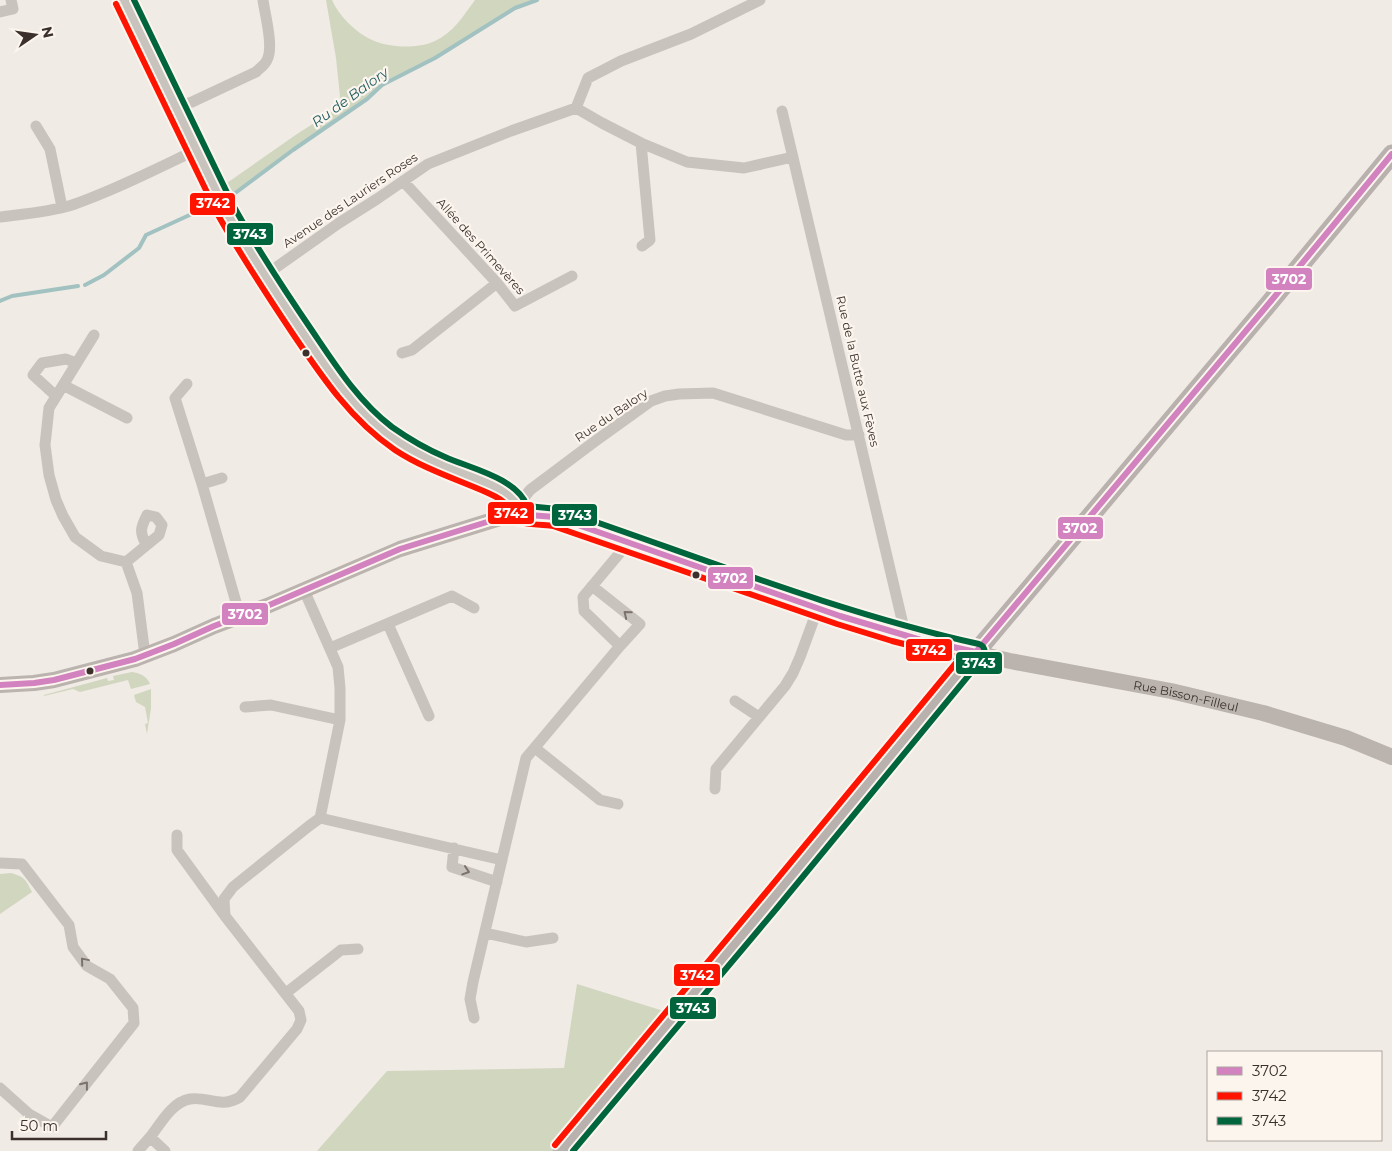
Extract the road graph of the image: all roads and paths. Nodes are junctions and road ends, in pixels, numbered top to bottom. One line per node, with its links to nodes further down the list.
1 (11, 0): 5 (street)
2 (124, 0): 6 (street)
3 (263, 0): 6 (street)
4 (760, 0): 7 (street)
5 (0, 12)
6 (176, 107): 11 (street)
7 (576, 108): 10 (street); 14 (street, Avenue des Lauriers Roses)
8 (782, 111): 13 (street, Rue de la Butte aux Fèves)
9 (36, 126): 15 (street)
10 (641, 143): 13 (street); 17 (street)
11 (196, 150): 15 (street); 18 (street)
12 (1392, 154): 44 (main road)
13 (793, 158): 28 (street, Rue de la Butte aux Fèves)
14 (403, 181): 18 (street, Avenue des Lauriers Roses); 20 (street, Allée des Primevères)
15 (62, 207): 16 (street)
16 (0, 217)
17 (642, 246)
18 (264, 276): 31 (street)
19 (572, 276): 20 (street, Allée des Primevères)
20 (497, 283): 22 (street)
21 (94, 335): 23 (street)
22 (402, 353)
23 (76, 363): 25 (street); 26 (street)
24 (187, 384): 30 (street)
25 (63, 385): 26 (street); 27 (street)
26 (56, 396): 34 (street)
27 (127, 418)
28 (859, 435): 31 (street, Rue du Balory); 41 (street, Rue de la Butte aux Fèves)
29 (222, 478): 30 (street)
30 (202, 484): 39 (street)
31 (520, 514): 32 (street, Rue Bisson-Filleul); 36 (street, Rue Bisson-Filleul)
32 (629, 542): 35 (street); 38 (street, Rue Bisson-Filleul)
33 (146, 544): 34 (street)
34 (126, 562): 45 (street)
35 (592, 586): 42 (street); 42 (street, one-way to 35)
36 (304, 590): 39 (street, Rue Bisson-Filleul); 43 (street)
37 (474, 608): 40 (street)
38 (818, 608): 41 (street, Rue Bisson-Filleul); 50 (street)
39 (240, 616): 45 (street, Rue Bisson-Filleul)
40 (388, 624): 43 (street); 49 (street)
41 (906, 637): 44 (street, Rue Bisson-Filleul)
42 (620, 646): 52 (street)
43 (330, 648): 51 (street)
44 (976, 652): 53 (street, Rue Bisson-Filleul); 72 (main road)
45 (145, 655): 46 (street, Rue Bisson-Filleul)
46 (0, 685)
47 (734, 700): 50 (street)
48 (246, 707): 51 (street)
49 (429, 716)
50 (759, 717): 54 (street)
51 (340, 720): 56 (street)
52 (535, 748): 55 (street); 59 (street)
53 (1392, 757)
54 (714, 789)
55 (618, 804)
56 (320, 818): 58 (street); 62 (street)
57 (177, 835): 62 (street)
58 (454, 848): 59 (street); 61 (street, one-way to 61)
59 (502, 860): 61 (street)
60 (0, 864): 68 (street, one-way to 60)
61 (497, 882): 63 (street)
62 (225, 916): 66 (street)
63 (485, 933): 64 (street); 67 (street)
64 (553, 938)
65 (358, 949): 66 (street)
66 (286, 993): 69 (street)
67 (474, 1018)
68 (0, 1088)
69 (150, 1137): 70 (street); 71 (street)
70 (138, 1151)
71 (165, 1151)
72 (562, 1151)

